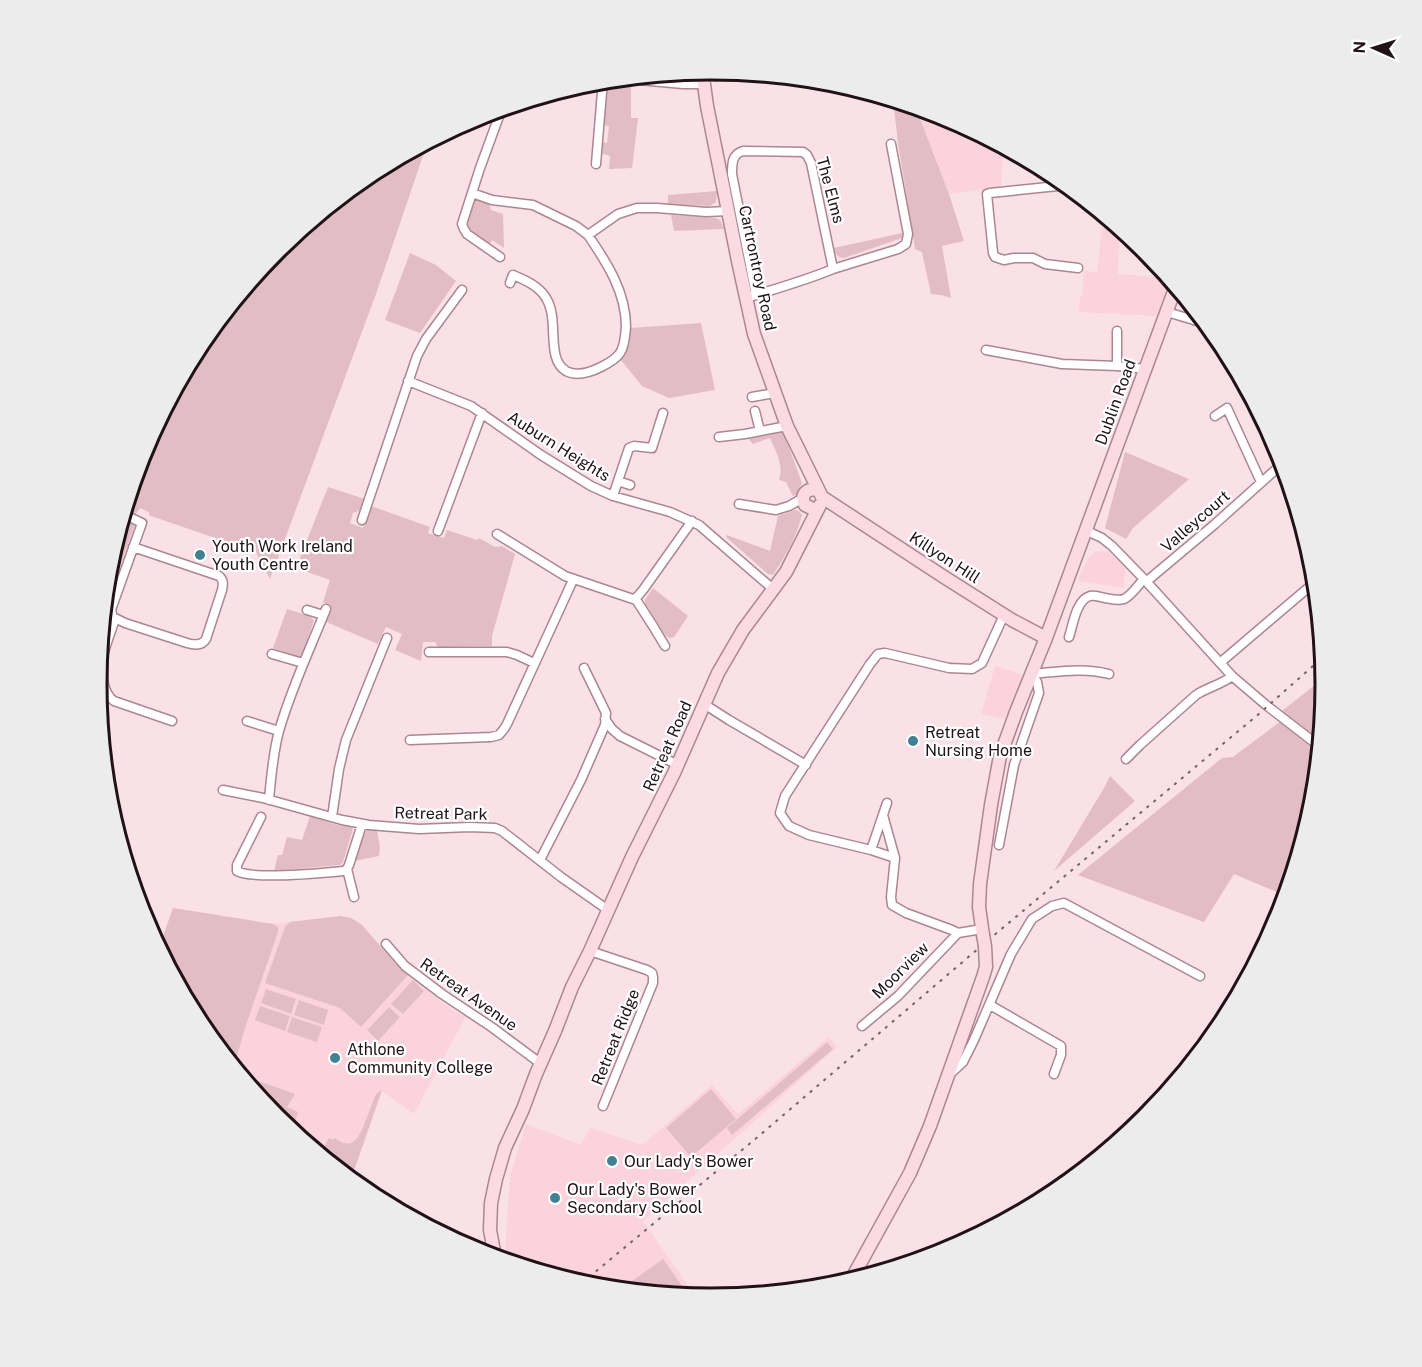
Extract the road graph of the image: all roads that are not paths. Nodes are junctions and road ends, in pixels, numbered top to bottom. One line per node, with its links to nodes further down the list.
1 (703, 80): 3 (street, Cartrontroy Road)
2 (661, 82): 3 (street)
3 (703, 84): 10 (street, Cartrontroy Road)
4 (602, 90): 7 (street)
5 (498, 119): 9 (street)
6 (891, 144): 14 (street)
7 (597, 164)
8 (1054, 186): 13 (street)
9 (472, 193): 11 (street); 12 (street)
10 (728, 211): 11 (street); 18 (street, Cartrontroy Road)
11 (588, 235): 15 (street)
12 (500, 258)
13 (1078, 268)
14 (833, 269): 18 (street); 18 (street, The Elms)
15 (510, 283)
16 (462, 290): 25 (street)
17 (1173, 295): 19 (street, Dublin Road)
18 (751, 297): 26 (street, Cartrontroy Road)
19 (1167, 312): 20 (street); 24 (street, Dublin Road)
20 (1193, 320)
21 (1117, 331): 23 (street)
22 (987, 351): 23 (street)
23 (1117, 366): 24 (street)
24 (1145, 369): 43 (street, Dublin Road)
25 (408, 381): 27 (street, Auburn Heights); 41 (street)
26 (775, 393): 30 (street, Cartrontroy Road); 31 (street)
27 (482, 413): 37 (street, Auburn Heights); 44 (street, Auburn Heights)
28 (663, 413): 34 (street)
29 (1215, 416): 35 (street)
30 (787, 426): 31 (street); 38 (street, Cartrontroy Road)
31 (760, 431): 32 (street)
32 (719, 437)
33 (1276, 469): 35 (street, Valleycourt)
34 (618, 481): 36 (street); 37 (street)
35 (1261, 482): 48 (street, Valleycourt)
36 (630, 485)
37 (613, 496): 42 (street, Auburn Heights)
38 (815, 500): 39 (street); 49 (street, Retreat Road); 55 (street, Killyon Hill)
39 (739, 504)
40 (131, 516): 46 (street)
41 (362, 520)
42 (692, 521): 49 (street, Auburn Heights); 51 (street)
43 (1085, 530): 48 (street); 59 (street, Dublin Road)
44 (438, 531)
45 (497, 534): 47 (street)
46 (133, 547): 52 (street); 56 (street)
47 (573, 580): 51 (street); 66 (street)
48 (1146, 580): 57 (street, Valleycourt); 64 (street)
49 (773, 589): 72 (street, Retreat Road)
50 (1307, 589): 64 (street)
51 (635, 598): 61 (street)
52 (112, 608)
53 (307, 610): 65 (street)
54 (111, 611): 56 (street)
55 (1004, 615): 59 (street, Killyon Hill); 81 (street)
56 (115, 619): 60 (street)
57 (1069, 637)
58 (387, 638): 86 (street)
59 (1046, 638): 68 (street, Dublin Road)
60 (108, 640)
61 (665, 646)
62 (429, 652): 66 (street)
63 (272, 654): 65 (street)
64 (1221, 662): 70 (street)
65 (303, 663): 76 (street)
66 (534, 663): 77 (street)
67 (584, 668): 73 (street)
68 (1031, 674): 69 (street); 89 (street); 97 (street, Dublin Road)
69 (1109, 674)
70 (1232, 676): 78 (street); 79 (street)
71 (107, 692): 75 (street)
72 (704, 704): 80 (street, Retreat Road); 81 (street)
73 (605, 719): 80 (street); 92 (street)
74 (247, 720): 76 (street)
75 (172, 721)
76 (279, 731): 83 (street)
77 (410, 740)
78 (1312, 741)
79 (1126, 759)
80 (678, 765): 95 (street, Retreat Road)
81 (806, 765): 90 (street)
82 (223, 790): 83 (street, Retreat Park)
83 (269, 800): 86 (street, Retreat Park)
84 (887, 803): 85 (street)
85 (883, 815): 90 (street); 91 (street)
86 (332, 817): 88 (street, Retreat Park)
87 (261, 818): 93 (street)
88 (362, 824): 92 (street, Retreat Park); 93 (street)
89 (999, 845)
90 (871, 849): 91 (street)
91 (895, 858): 96 (street, Moorview)
92 (540, 860): 95 (street, Retreat Park)
93 (347, 869): 94 (street)
94 (354, 897)
95 (608, 910): 99 (street, Retreat Road)
96 (958, 933): 97 (street); 102 (street, Moorview)
97 (983, 937): 104 (street, Dublin Road)
98 (387, 944): 103 (street, Retreat Avenue)
99 (590, 951): 103 (street, Retreat Road); 106 (street, Retreat Ridge)
100 (1200, 976): 101 (street)
101 (990, 1005): 104 (street); 105 (street)
102 (862, 1026)
103 (540, 1063): 107 (street, Retreat Road)
104 (949, 1074): 108 (street, Dublin Road)
105 (1053, 1074)
106 (603, 1106)
107 (493, 1247)
108 (857, 1269)

